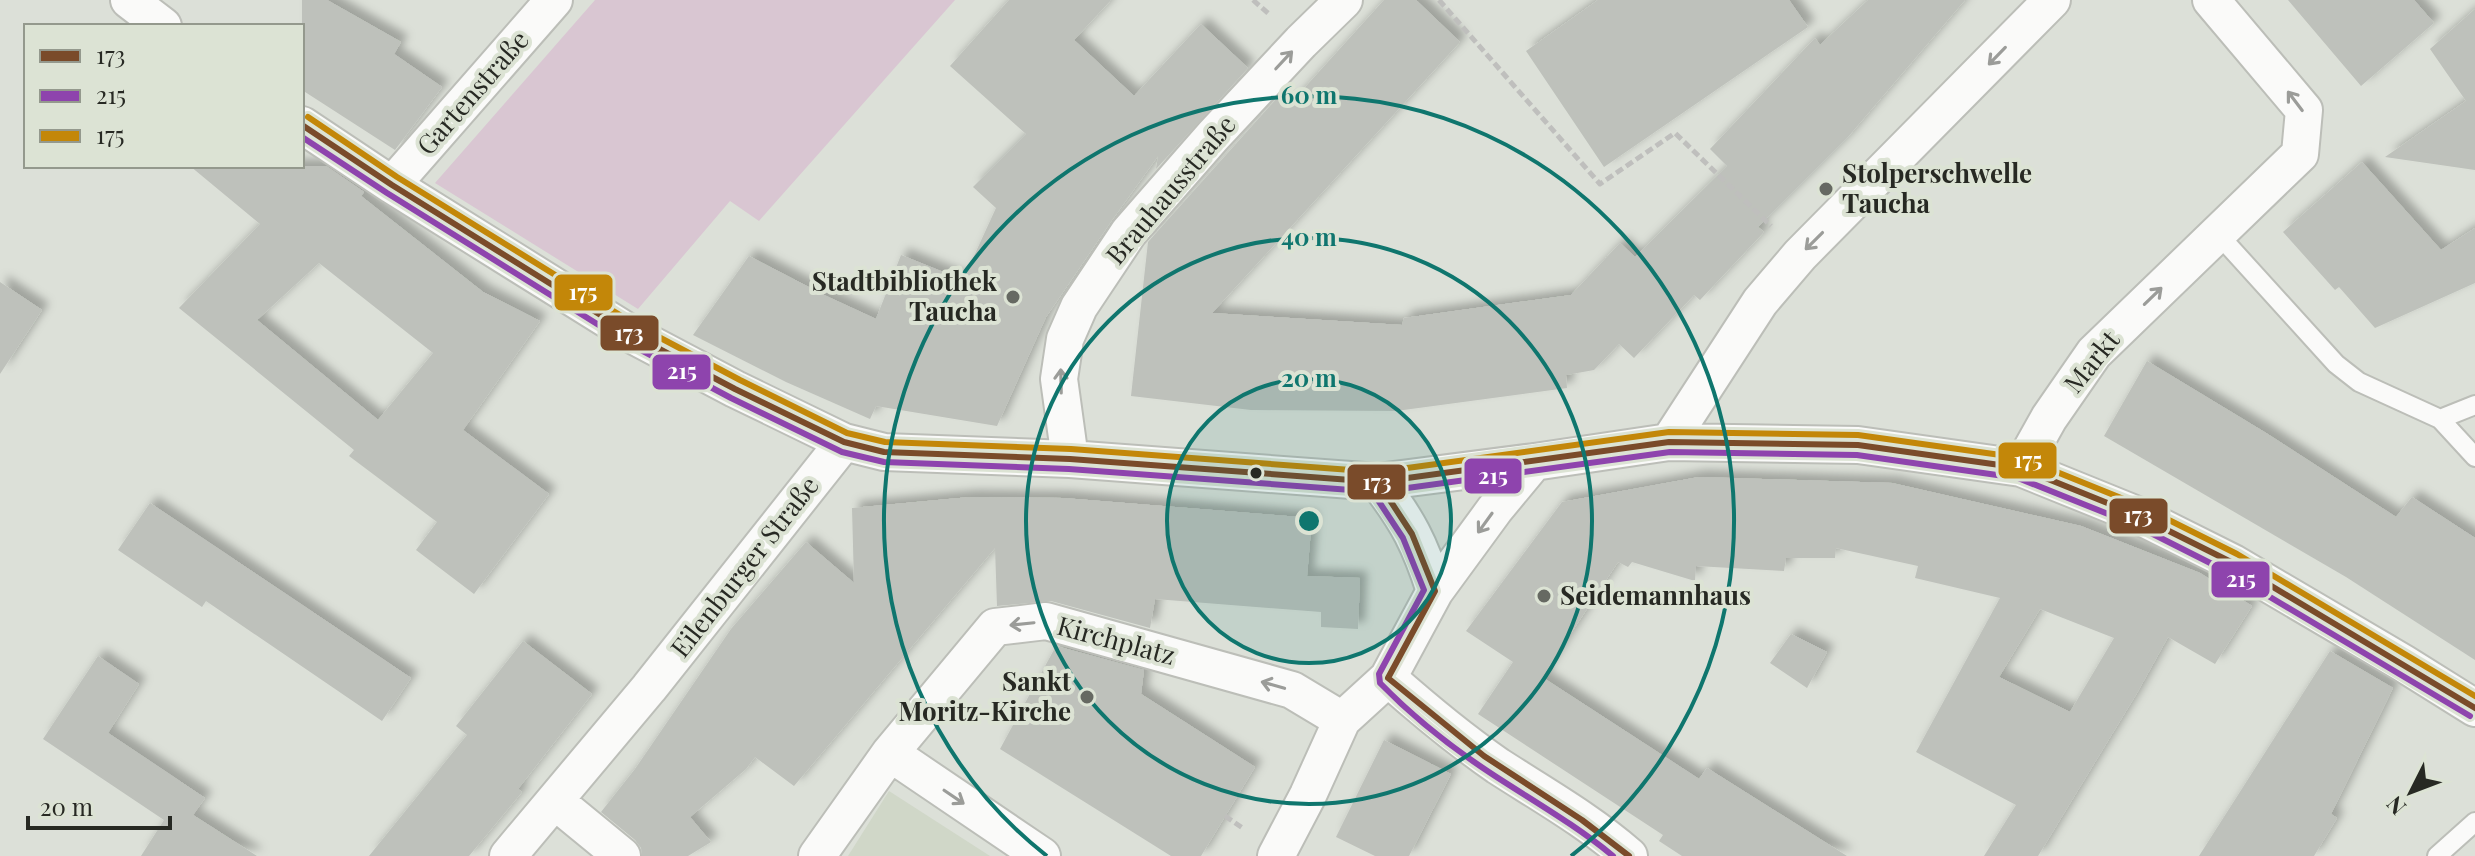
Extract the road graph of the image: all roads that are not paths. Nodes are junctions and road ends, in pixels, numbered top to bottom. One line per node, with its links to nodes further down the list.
1 (129, 0): 6 (street)
2 (554, 0): 8 (street, Gartenstraße)
3 (1344, 0): 15 (street, Brauhausstraße, one-way to 3)
4 (2052, 0): 13 (street, one-way to 13)
5 (2211, 0): 9 (street, Markt, one-way to 5)
6 (160, 24)
7 (304, 126): 8 (street)
8 (392, 185): 12 (street)
9 (2218, 234): 11 (lane); 17 (street, Markt, one-way to 9)
10 (2475, 405): 11 (lane)
11 (2440, 419): 14 (lane)
12 (844, 442): 15 (street); 24 (street, Eilenburger Straße)
13 (1669, 442): 16 (street); 17 (street)
14 (2475, 457)
15 (1070, 459): 18 (street)
16 (1534, 462): 18 (street); 19 (street, one-way to 19)
17 (2021, 468): 21 (street)
18 (1378, 482): 19 (street)
19 (1435, 591): 20 (street)
20 (1388, 678): 22 (street); 31 (street)
21 (2475, 708)
22 (1342, 720): 23 (street, Kirchplatz, one-way to 23); 26 (street)
23 (890, 753): 29 (street, Kirchplatz); 30 (street, one-way to 30)
24 (555, 801): 27 (street, Eilenburger Straße); 28 (street)
25 (2475, 822): 32 (lane)
26 (1264, 845)
27 (508, 856)
28 (622, 856)
29 (817, 856)
30 (1042, 856)
31 (1629, 856)
32 (2437, 856)

